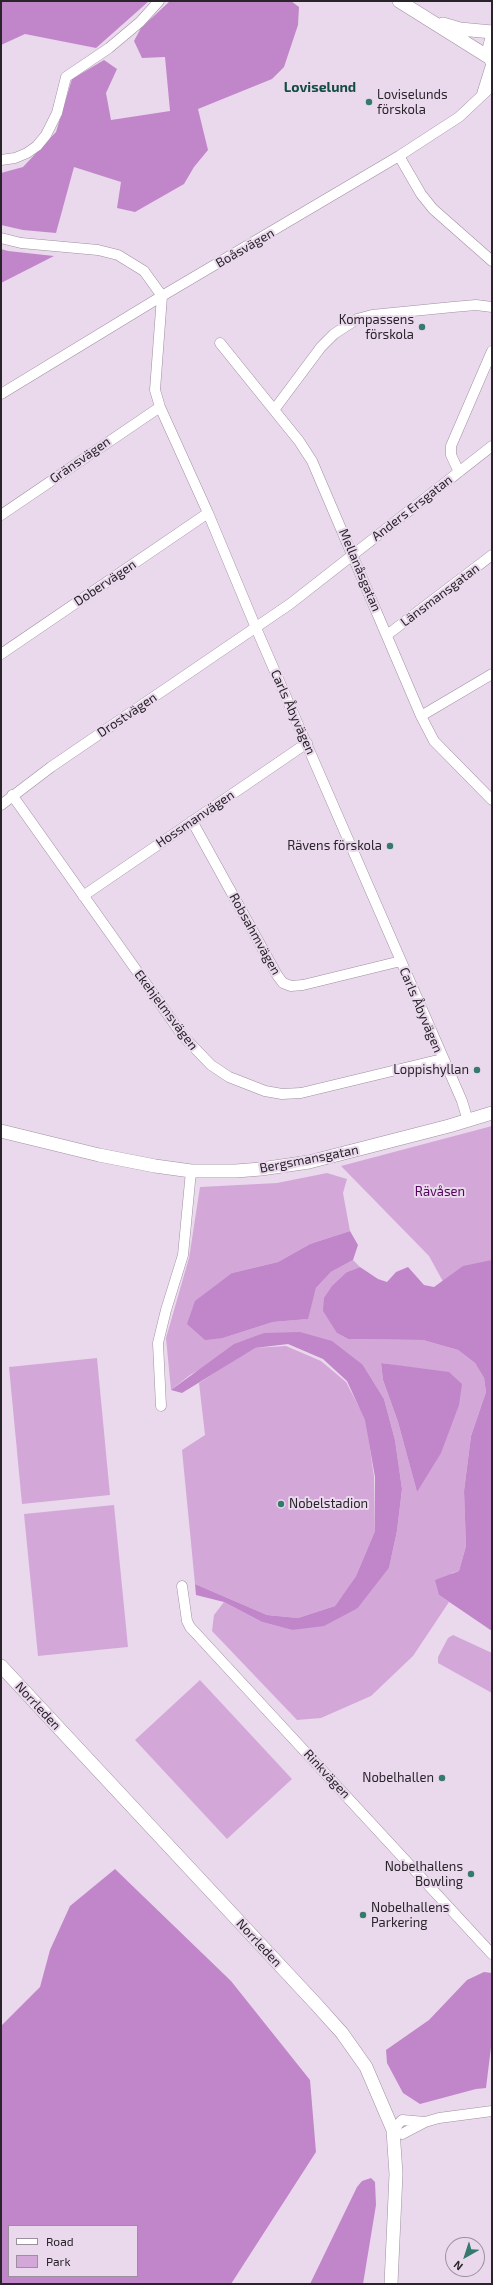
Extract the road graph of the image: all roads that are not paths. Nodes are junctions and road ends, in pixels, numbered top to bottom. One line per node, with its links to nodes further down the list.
1 (159, 1): 10 (street)
2 (399, 1): 3 (street)
3 (429, 19): 4 (street); 6 (street)
4 (492, 32)
5 (492, 38): 6 (street)
6 (491, 61): 8 (street, Boåsvägen)
7 (492, 86): 8 (street, Boåsvägen)
8 (482, 94): 9 (street, Boåsvägen)
9 (399, 156): 12 (street); 13 (street, Boåsvägen)
10 (1, 160)
11 (1, 238): 13 (street)
12 (492, 261)
13 (162, 296): 17 (street, Boåsvägen); 18 (street, Carls Åbyvägen)
14 (492, 307): 19 (street)
15 (220, 343): 19 (street, Mellanåsgatan)
16 (492, 352): 21 (street)
17 (1, 394)
18 (160, 407): 22 (street, Carls Åbyvägen); 23 (street, Gränsvägen)
19 (274, 410): 24 (street, Mellanåsgatan)
20 (492, 446): 21 (street, Anders Ersgatan)
21 (459, 472): 24 (street, Anders Ersgatan)
22 (208, 513): 26 (street, Carls Åbyvägen); 28 (street, Dobervägen)
23 (1, 515)
24 (353, 555): 26 (street, Anders Ersgatan); 27 (street, Mellanåsgatan)
25 (490, 560): 27 (street, Länsmansgatan)
26 (256, 628): 31 (street, Carls Åbyvägen); 32 (street, Drostvägen)
27 (387, 635): 30 (street, Mellanåsgatan)
28 (1, 654)
29 (492, 674): 30 (street)
30 (421, 716): 33 (street, Mellanåsgatan)
31 (307, 743): 35 (street, Hossmanvägen); 37 (street, Carls Åbyvägen)
32 (12, 795): 34 (street, Drostvägen); 36 (street, Ekehjelmsvägen)
33 (492, 800)
34 (1, 805)
35 (192, 821): 36 (street, Hossmanvägen); 37 (street, Robsahmvägen)
36 (84, 896): 38 (street, Ekehjelmsvägen)
37 (401, 961): 38 (street, Carls Åbyvägen)
38 (442, 1059): 40 (street, Carls Åbyvägen)
39 (492, 1113): 40 (street, Bergsmansgatan)
40 (468, 1121): 42 (street, Bergsmansgatan)
41 (2, 1130): 42 (street, Bergsmansgatan)
42 (190, 1171): 43 (street)
43 (161, 1406)
44 (182, 1586): 46 (street, Rinkvägen)
45 (1, 1666): 48 (street, Norrleden)
46 (492, 1954)
47 (492, 2111): 48 (street)
48 (393, 2130): 49 (street, Norrleden)
49 (390, 2281)

